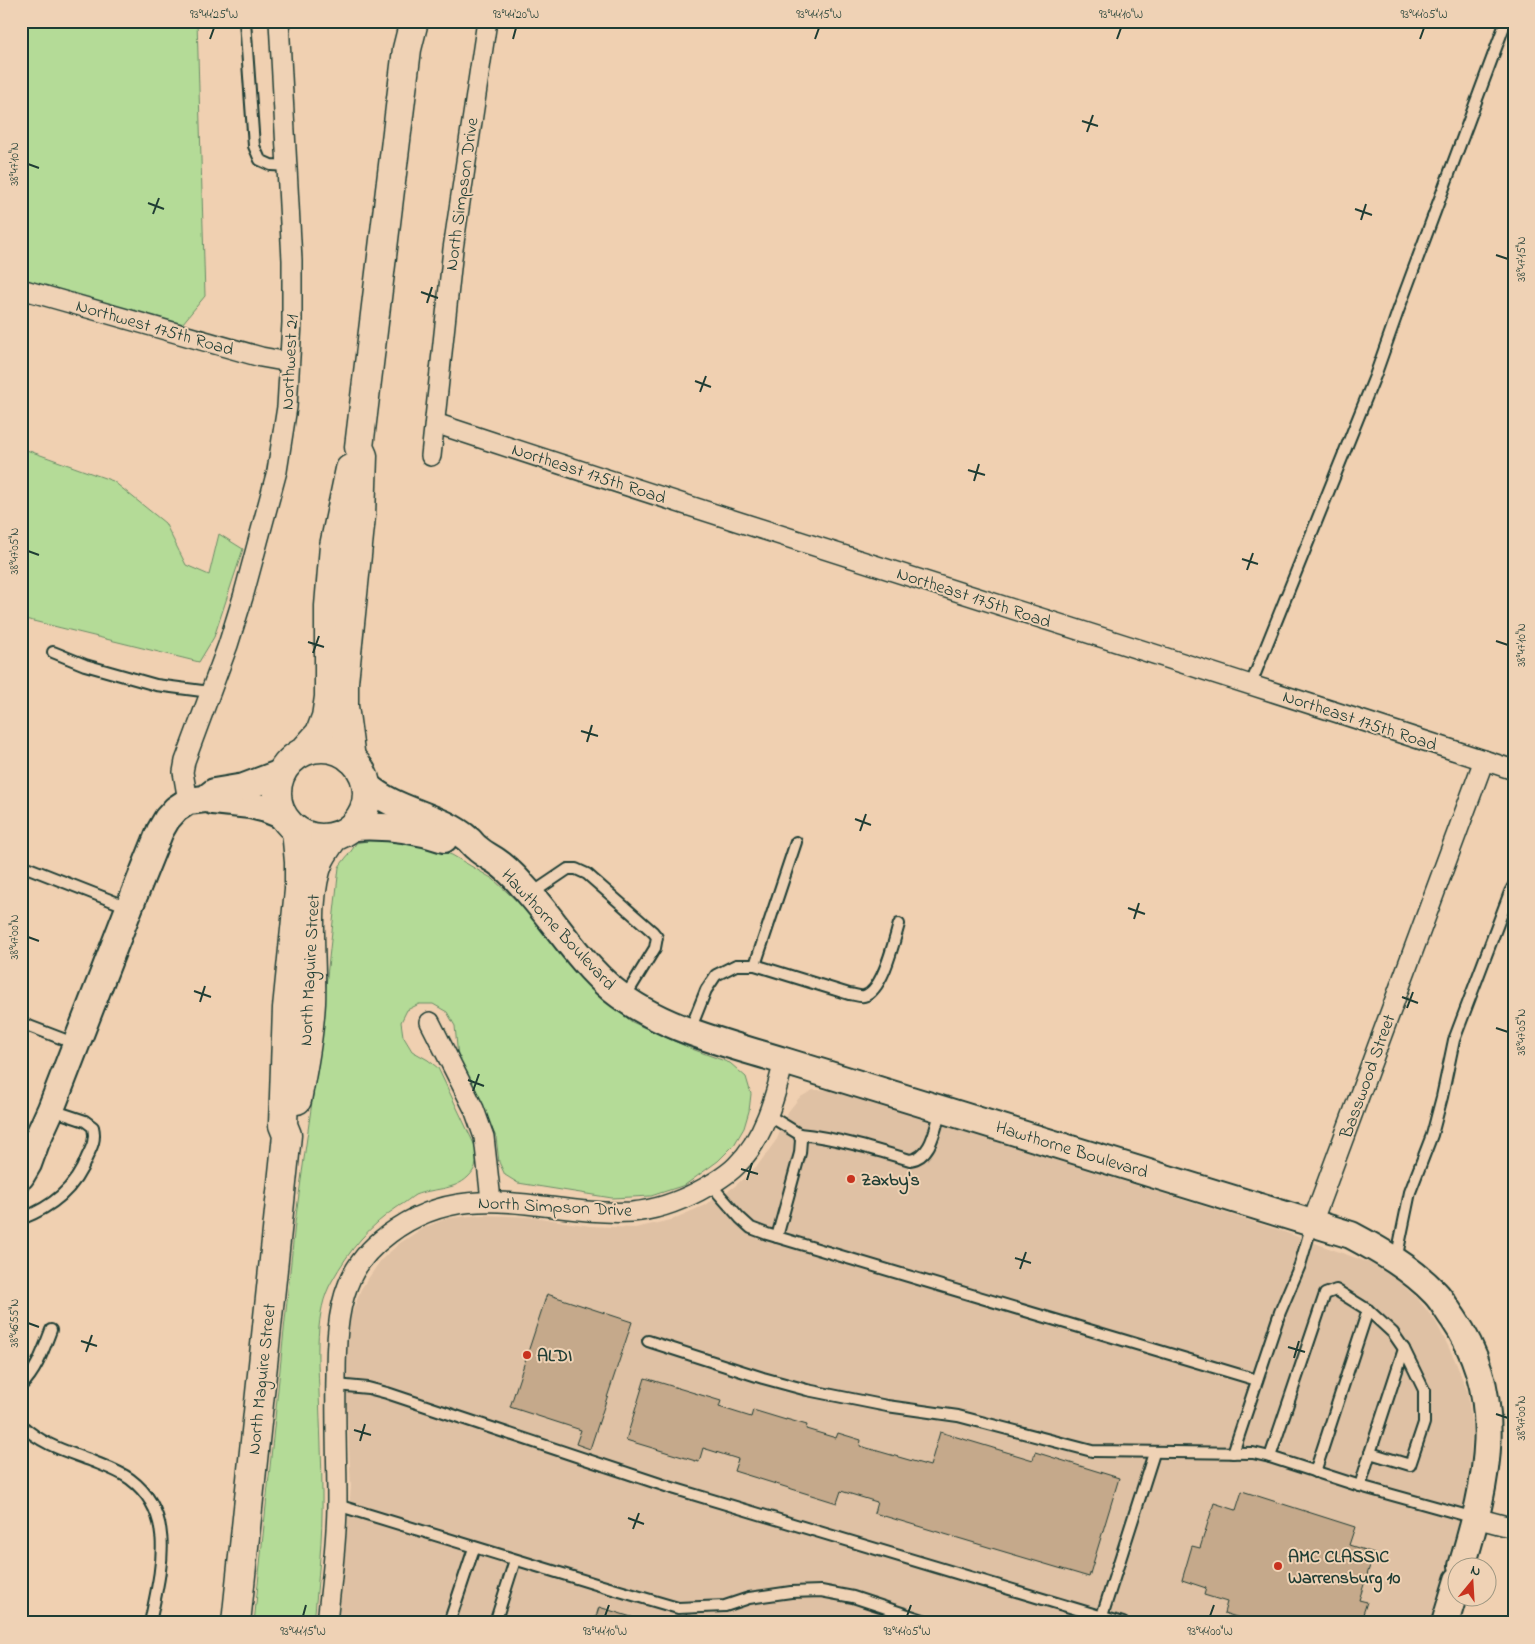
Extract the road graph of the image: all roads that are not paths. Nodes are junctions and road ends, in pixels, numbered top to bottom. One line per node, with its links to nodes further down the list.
1 (245, 21): 6 (lane)
2 (279, 21): 6 (street, Northwest 21)
3 (414, 21): 10 (main road)
4 (487, 21): 9 (street, North Simpson Drive)
5 (1506, 21): 13 (lane)
6 (288, 166): 8 (street, Northwest 21)
7 (21, 289): 8 (street, Northwest 175th Road)
8 (289, 362): 14 (street, Northwest 21)
9 (435, 423): 11 (street, North Simpson Drive); 13 (street, Northeast 175th Road)
10 (359, 447): 15 (main road); 16 (main road)
11 (432, 456)
12 (53, 652): 14 (lane)
13 (1251, 684): 17 (street, Northeast 175th Road)
14 (210, 692): 21 (street, Northwest 21)
15 (304, 751): 16 (main road); 19 (main road)
16 (351, 759): 20 (main road)
17 (1484, 760): 18 (street, Northeast 175th Road); 47 (street, Basswood Street)
18 (1514, 770)
19 (281, 773): 21 (street); 22 (main road)
20 (366, 785): 23 (main road); 25 (street, Hawthorne Boulevard)
21 (196, 800): 22 (street); 29 (street)
22 (288, 822): 23 (main road); 42 (main road, North Maguire Street)
23 (343, 832): 25 (street, Hawthorne Boulevard); 42 (main road, North Maguire Street)
24 (796, 842): 31 (lane)
25 (478, 849): 28 (street, Hawthorne Boulevard)
26 (21, 865): 29 (lane)
27 (1514, 885): 49 (lane)
28 (530, 894): 32 (street, Hawthorne Boulevard); 32 (lane)
29 (129, 908): 36 (street)
30 (899, 924): 31 (lane)
31 (755, 965): 35 (lane)
32 (624, 998): 35 (street, Hawthorne Boulevard)
33 (430, 1022): 45 (street)
34 (21, 1023): 36 (lane)
35 (690, 1031): 37 (street, Hawthorne Boulevard)
36 (76, 1044): 39 (street)
37 (784, 1061): 38 (street, Hawthorne Boulevard); 40 (street, North Simpson Drive)
38 (941, 1109): 41 (lane); 47 (street, Hawthorne Boulevard)
39 (51, 1110): 43 (street); 46 (lane)
40 (768, 1114): 41 (lane); 44 (street, North Simpson Drive)
41 (799, 1134): 48 (lane)
42 (287, 1135): 73 (main road, North Maguire Street)
43 (21, 1176)
44 (711, 1185): 45 (street, North Simpson Drive); 48 (lane)
45 (491, 1200): 55 (street, North Simpson Drive)
46 (21, 1219)
47 (1312, 1223): 49 (street, Hawthorne Boulevard); 54 (lane)
48 (777, 1238): 54 (lane)
49 (1396, 1262): 65 (street, Hawthorne Boulevard)
50 (1368, 1310): 53 (lane); 61 (lane); 62 (lane)
51 (51, 1330): 56 (lane)
52 (648, 1341): 59 (lane)
53 (1404, 1349): 58 (lane); 58 (lane)
54 (1256, 1380): 60 (lane)
55 (336, 1385): 64 (street, North Simpson Drive); 71 (lane)
56 (21, 1386)
57 (21, 1425): 72 (lane)
58 (1370, 1452): 63 (lane)
59 (1154, 1453): 60 (lane); 71 (lane)
60 (1233, 1453): 61 (lane)
61 (1270, 1457): 62 (lane)
62 (1316, 1472): 63 (lane)
63 (1360, 1486): 65 (lane)
64 (337, 1505): 67 (lane); 74 (street, North Simpson Drive)
65 (1476, 1518): 66 (street); 68 (street, Hawthorne Boulevard)
66 (1514, 1528)
67 (474, 1548): 69 (lane); 75 (lane)
68 (1465, 1556)
69 (515, 1560): 76 (lane); 77 (lane)
70 (1450, 1606): 79 (street)
71 (1102, 1616): 78 (lane)
72 (150, 1623)
73 (236, 1623)
74 (327, 1623)
75 (449, 1623)
76 (495, 1623)
77 (932, 1623)
78 (1122, 1623)
79 (1445, 1623)

